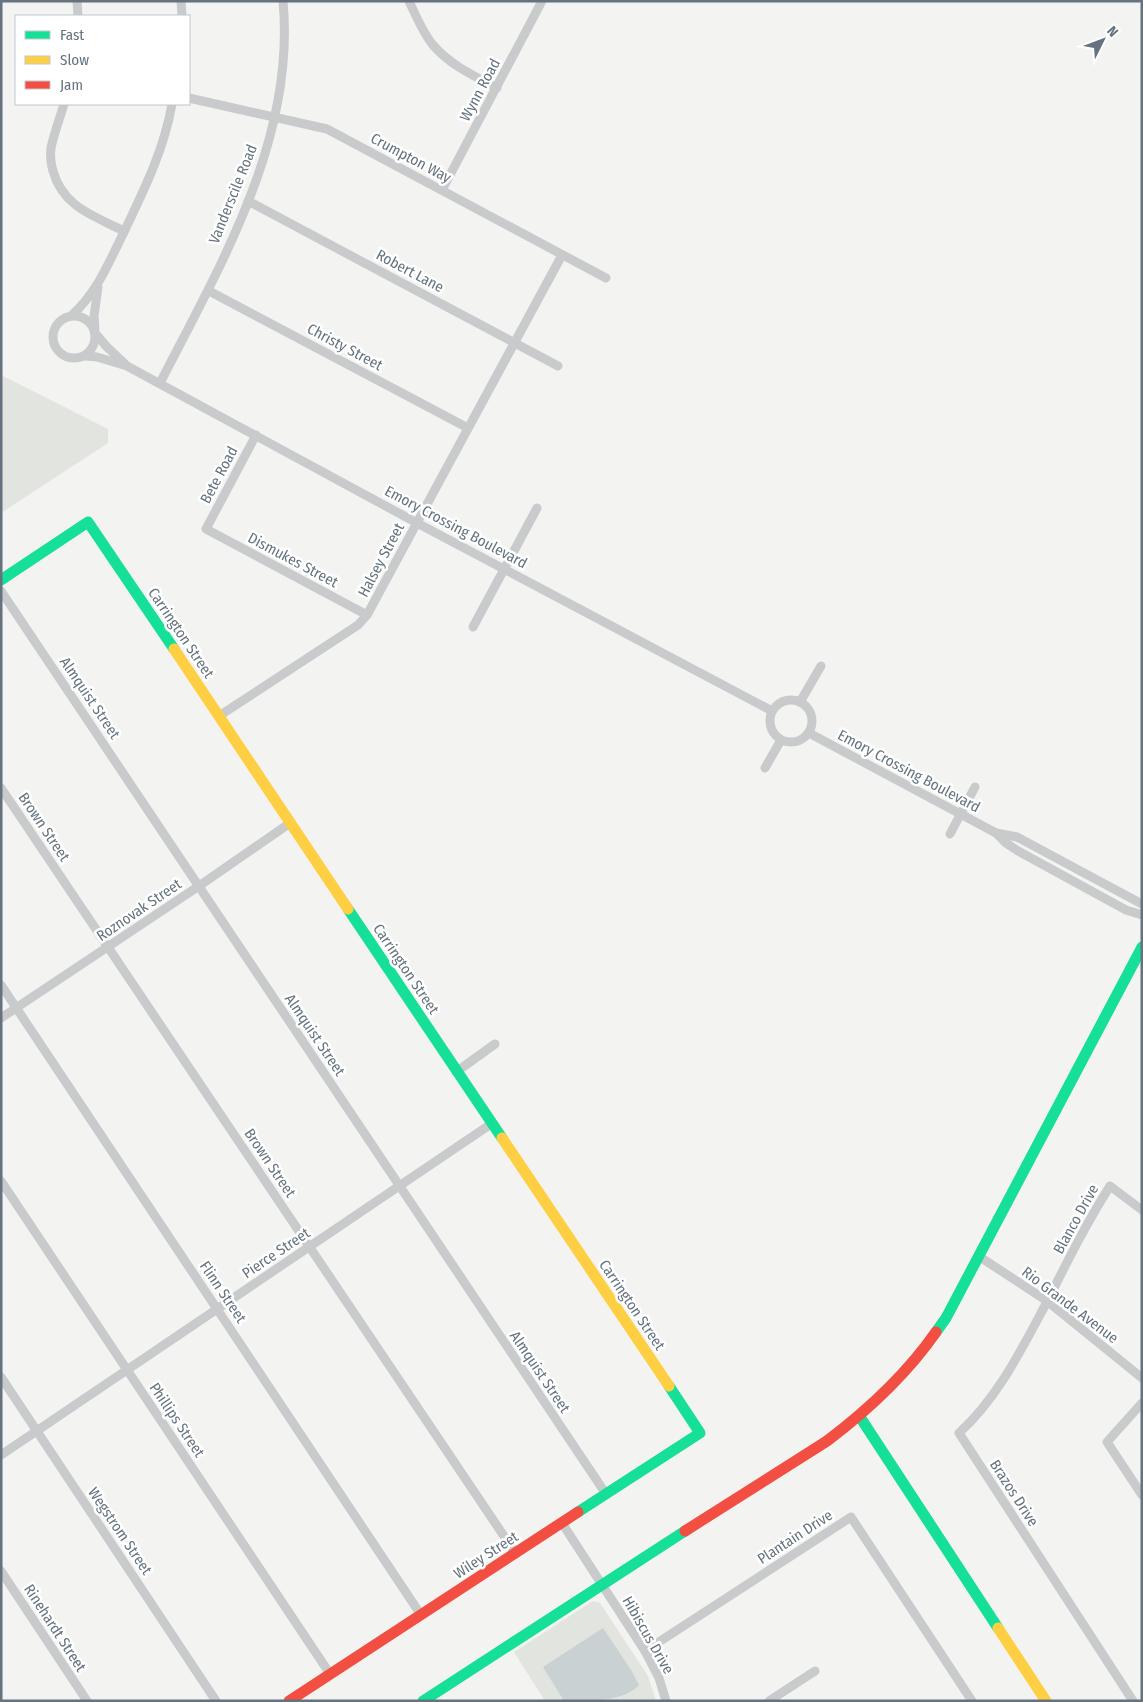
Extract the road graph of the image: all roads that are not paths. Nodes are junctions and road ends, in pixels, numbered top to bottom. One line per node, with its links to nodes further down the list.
1 (77, 1): 6 (street)
2 (181, 1): 7 (street)
3 (284, 1): 12 (street, Vanderscile Road)
4 (542, 1): 8 (street, Wynn Road)
5 (412, 2): 8 (street)
6 (78, 15)
7 (182, 15)
8 (497, 88): 13 (street, Wynn Road)
9 (190, 98): 12 (street, Crumpton Way)
10 (64, 105): 15 (street)
11 (172, 105): 15 (street)
12 (274, 116): 13 (street, Crumpton Way); 14 (street, Vanderscile Road)
13 (442, 190): 16 (street, Crumpton Way)
14 (248, 201): 19 (street, Vanderscile Road); 22 (street, Robert Lane)
15 (124, 231): 18 (street)
16 (562, 255): 17 (street, Crumpton Way); 22 (street, Halsey Street)
17 (606, 278)
18 (98, 284): 20 (street); 21 (street)
19 (209, 291): 26 (street, Vanderscile Road); 27 (street, Christy Street)
20 (71, 316): 21 (street); 23 (street)
21 (95, 331): 23 (street); 24 (street)
22 (514, 342): 25 (street, Robert Lane); 27 (street, Halsey Street)
23 (86, 356): 24 (street)
24 (128, 366): 26 (street, Emory Crossing Boulevard)
25 (558, 366)
26 (160, 383): 28 (street, Emory Crossing Boulevard)
27 (468, 428): 30 (street, Halsey Street)
28 (256, 435): 30 (street, Emory Crossing Boulevard); 31 (street, Bete Road)
29 (537, 508): 32 (street)
30 (417, 523): 32 (street, Emory Crossing Boulevard); 35 (street, Halsey Street)
31 (206, 529): 35 (street, Dismukes Street)
32 (504, 569): 36 (street); 39 (street, Emory Crossing Boulevard)
33 (1, 580): 40 (street, Carrington Street)
34 (1, 591): 50 (street, Almquist Street)
35 (367, 615): 40 (street, Halsey Street)
36 (473, 627)
37 (821, 666): 38 (street)
38 (800, 702): 39 (street); 41 (street)
39 (772, 711): 42 (street)
40 (219, 716): 47 (street, Carrington Street)
41 (809, 733): 42 (street); 46 (street, Emory Crossing Boulevard)
42 (781, 740): 43 (street)
43 (765, 768)
44 (976, 787): 46 (street)
45 (1, 788): 53 (street, Brown Street)
46 (961, 814): 48 (street, Emory Crossing Boulevard); 49 (street)
47 (290, 823): 50 (street, Roznovak Street); 59 (street, Carrington Street)
48 (996, 833): 51 (street, Emory Crossing Boulevard); 52 (street, Emory Crossing Boulevard)
49 (950, 834)
50 (199, 886): 53 (street, Roznovak Street); 62 (street, Almquist Street)
51 (1142, 904)
52 (1142, 915)
53 (107, 947): 56 (street, Roznovak Street); 64 (street, Brown Street)
54 (1142, 947): 65 (street)
55 (1, 985): 56 (street, Flinn Street)
56 (16, 1008): 57 (street, Roznovak Street); 67 (street, Flinn Street)
57 (1, 1018)
58 (495, 1044): 59 (street)
59 (456, 1072): 60 (street, Carrington Street)
60 (491, 1124): 62 (street, Pierce Street); 74 (street, Carrington Street)
61 (1, 1181): 68 (street, Phillips Street)
62 (400, 1186): 64 (street, Pierce Street); 76 (street, Almquist Street)
63 (1142, 1210): 66 (street, Blanco Drive)
64 (310, 1246): 67 (street, Pierce Street); 79 (street, Brown Street)
65 (980, 1257): 66 (street, Rio Grande Avenue); 72 (street)
66 (1047, 1301): 70 (street, Rio Grande Avenue); 94 (street, Brazos Drive)
67 (217, 1309): 68 (street, Pierce Street); 82 (street, Flinn Street)
68 (128, 1370): 73 (street, Pierce Street); 85 (street, Phillips Street)
69 (1, 1377): 73 (street, Wegstrom Street)
70 (1142, 1378)
71 (1142, 1403): 77 (street)
72 (860, 1417): 81 (street); 93 (street)
73 (38, 1431): 75 (street, Pierce Street); 87 (street, Wegstrom Street)
74 (700, 1433): 76 (street, Wiley Street)
75 (1, 1455)
76 (606, 1494): 78 (street, Wiley Street)
77 (1142, 1495)
78 (562, 1523): 79 (street, Wiley Street); 81 (street, Hibiscus Drive)
79 (516, 1554): 82 (street, Wiley Street)
80 (1, 1571): 86 (street, Rinehardt Street)
81 (602, 1584): 83 (street, Hibiscus Drive); 89 (street)
82 (421, 1615): 85 (street, Wiley Street)
83 (645, 1651): 90 (street, Hibiscus Drive); 92 (street, Plantain Drive)
84 (815, 1671): 91 (street)
85 (330, 1674): 88 (street, Wiley Street)
86 (87, 1701)
87 (216, 1701)
88 (289, 1701)
89 (423, 1701)
90 (666, 1701)
91 (770, 1701)
92 (972, 1701)
93 (1046, 1701)
94 (1133, 1701)

